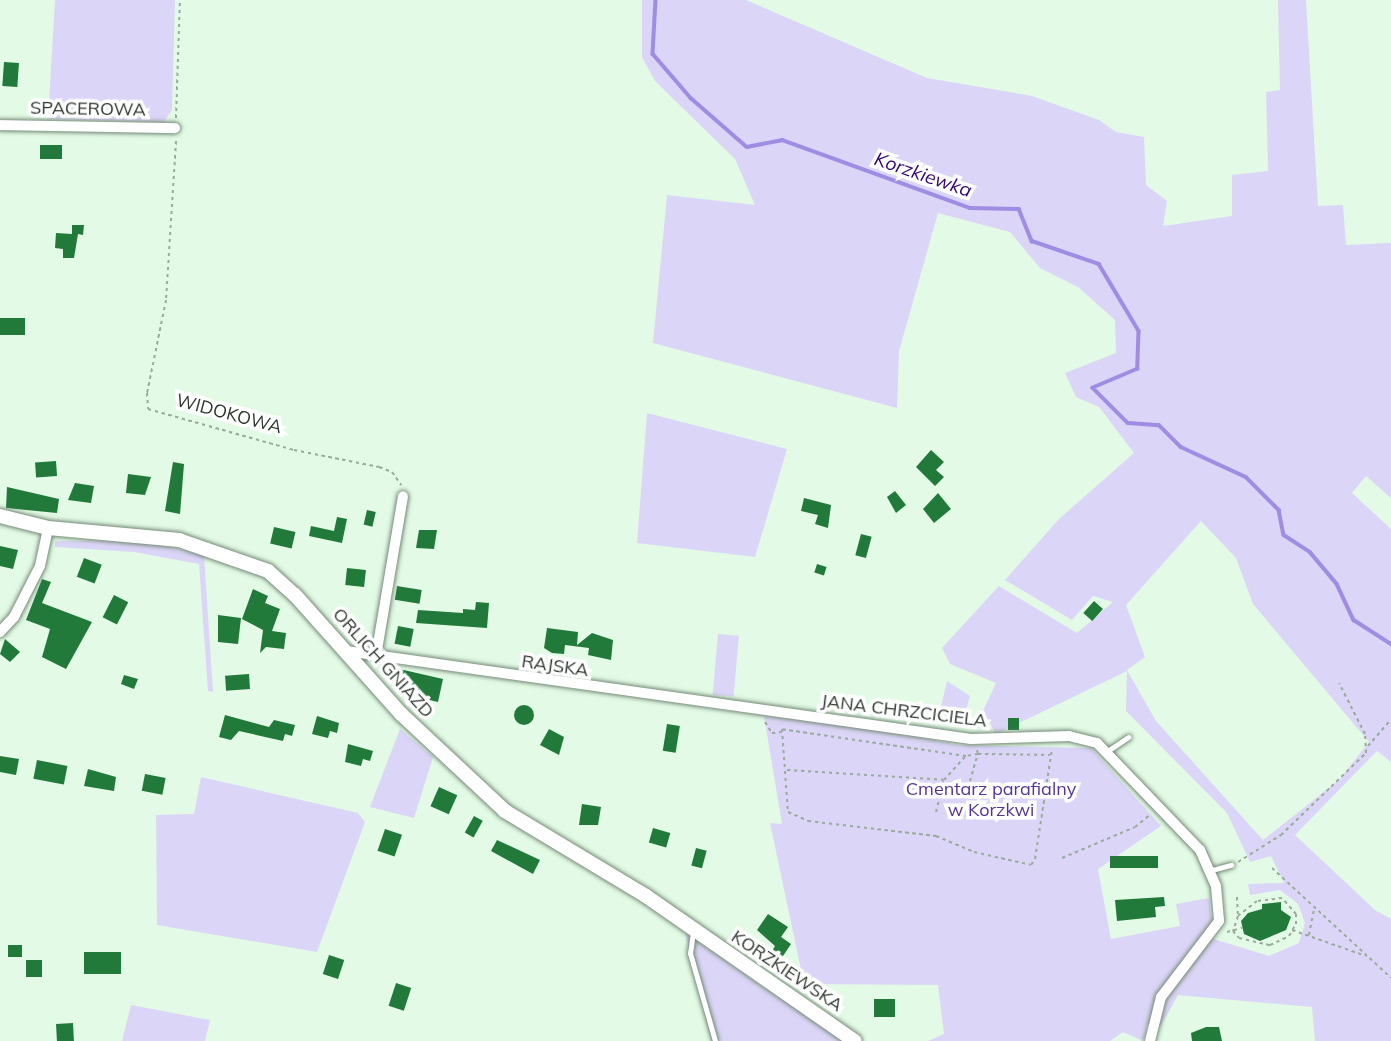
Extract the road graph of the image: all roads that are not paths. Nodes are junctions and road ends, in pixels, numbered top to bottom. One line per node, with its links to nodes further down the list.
1 (0, 125): 2 (street, SPACEROWA)
2 (175, 128)
3 (403, 496): 8 (street)
4 (0, 516): 5 (street, ORLICH GNIAZD)
5 (48, 528): 6 (street); 7 (street, ORLICH GNIAZD)
6 (0, 632)
7 (346, 651): 8 (street, RAJSKA); 14 (street, ORLICH GNIAZD)
8 (376, 656): 9 (street, RAJSKA)
9 (760, 711): 11 (street, JANA CHRZCICIELA)
10 (1128, 737): 11 (lane)
11 (1106, 751): 13 (street, JANA CHRZCICIELA)
12 (1231, 864): 13 (lane)
13 (1212, 870): 17 (street, JANA CHRZCICIELA)
14 (695, 931): 15 (lane); 16 (street, KORZKIEWSKA)
15 (715, 1041)
16 (855, 1041)
17 (1150, 1041)

